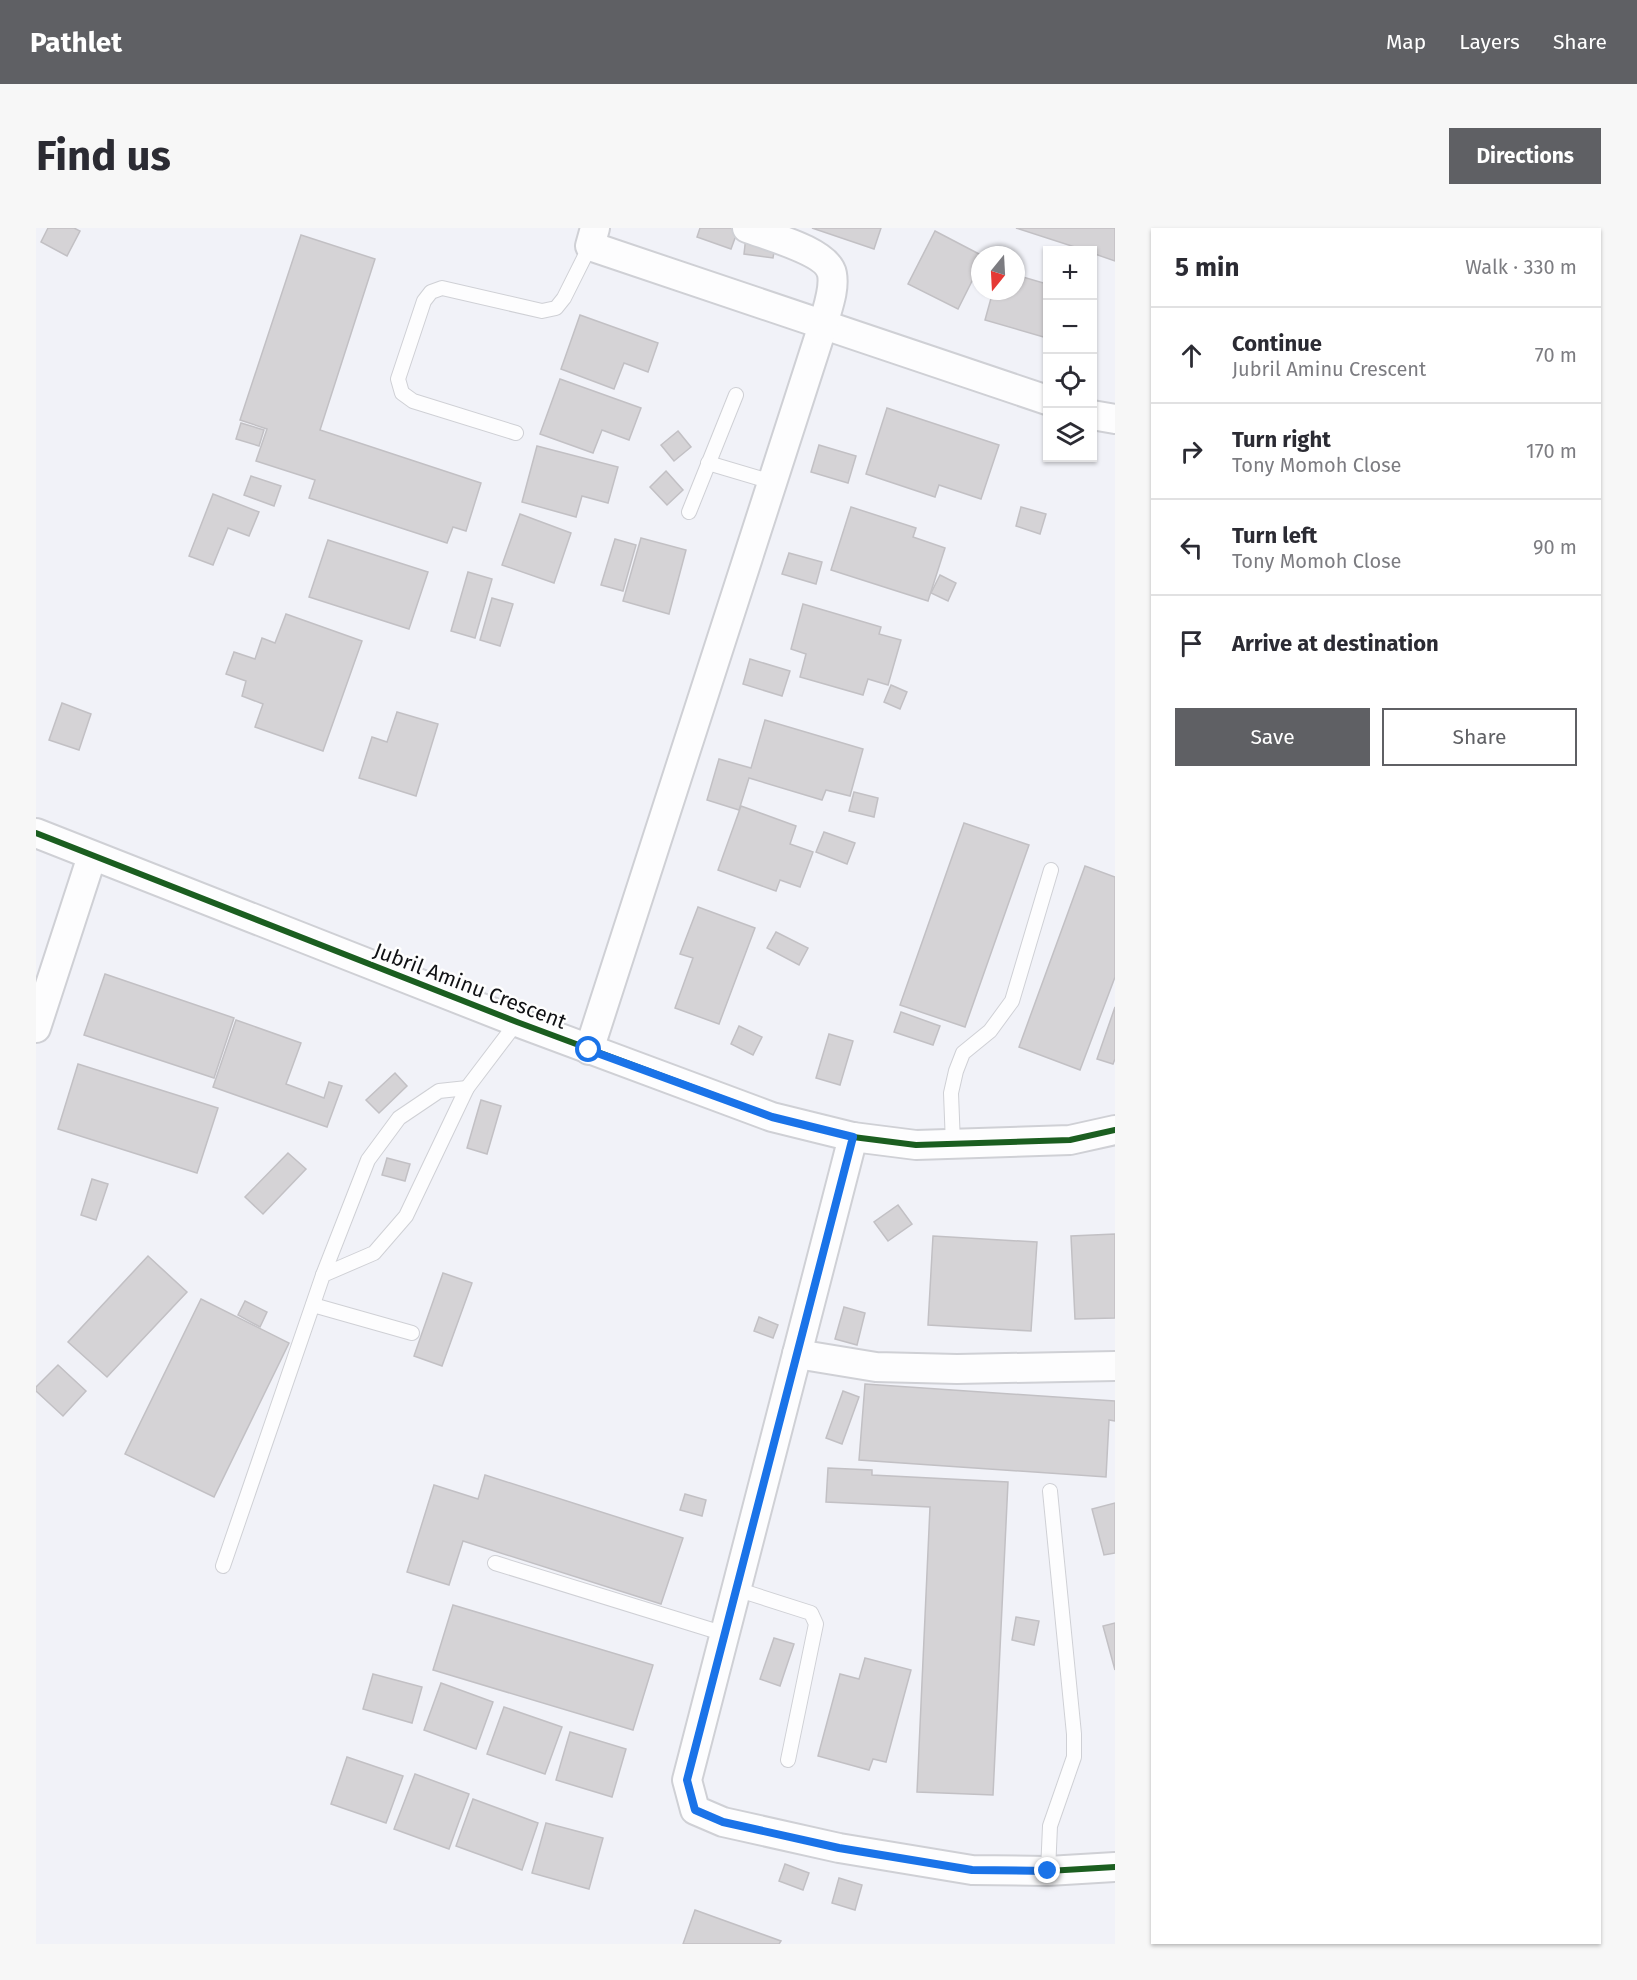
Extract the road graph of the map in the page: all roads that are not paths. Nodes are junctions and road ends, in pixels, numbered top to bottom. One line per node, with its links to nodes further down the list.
1 (747, 228): 3 (street)
2 (592, 237): 3 (street); 8 (lane)
3 (823, 325): 5 (street); 10 (street)
4 (736, 395): 9 (lane)
5 (1043, 399)
6 (1097, 416): 7 (street)
7 (1115, 419)
8 (516, 433)
9 (708, 463): 10 (lane); 11 (lane)
10 (772, 482): 17 (street)
11 (689, 512)
12 (36, 833): 13 (street, Jubril Aminu Crescent)
13 (92, 856): 15 (street, Jubril Aminu Crescent); 16 (street)
14 (1051, 870): 21 (lane)
15 (517, 1022): 17 (street, Jubril Aminu Crescent); 18 (lane)
16 (36, 1028)
17 (589, 1050): 20 (street, Jubril Aminu Crescent)
18 (467, 1088): 22 (lane); 22 (lane)
19 (1115, 1130): 21 (street, Jubril Aminu Crescent)
20 (853, 1137): 21 (street, Jubril Aminu Crescent); 25 (street)
21 (953, 1144)
22 (323, 1275): 23 (lane)
23 (313, 1305): 24 (lane); 29 (lane)
24 (412, 1333)
25 (797, 1354): 26 (street); 30 (street)
26 (1115, 1366)
27 (1050, 1491): 34 (lane)
28 (495, 1563): 31 (lane)
29 (223, 1566)
30 (736, 1589): 31 (street); 32 (lane)
31 (725, 1634): 34 (street)
32 (788, 1760)
33 (1115, 1868): 34 (street)
34 (1048, 1871)

